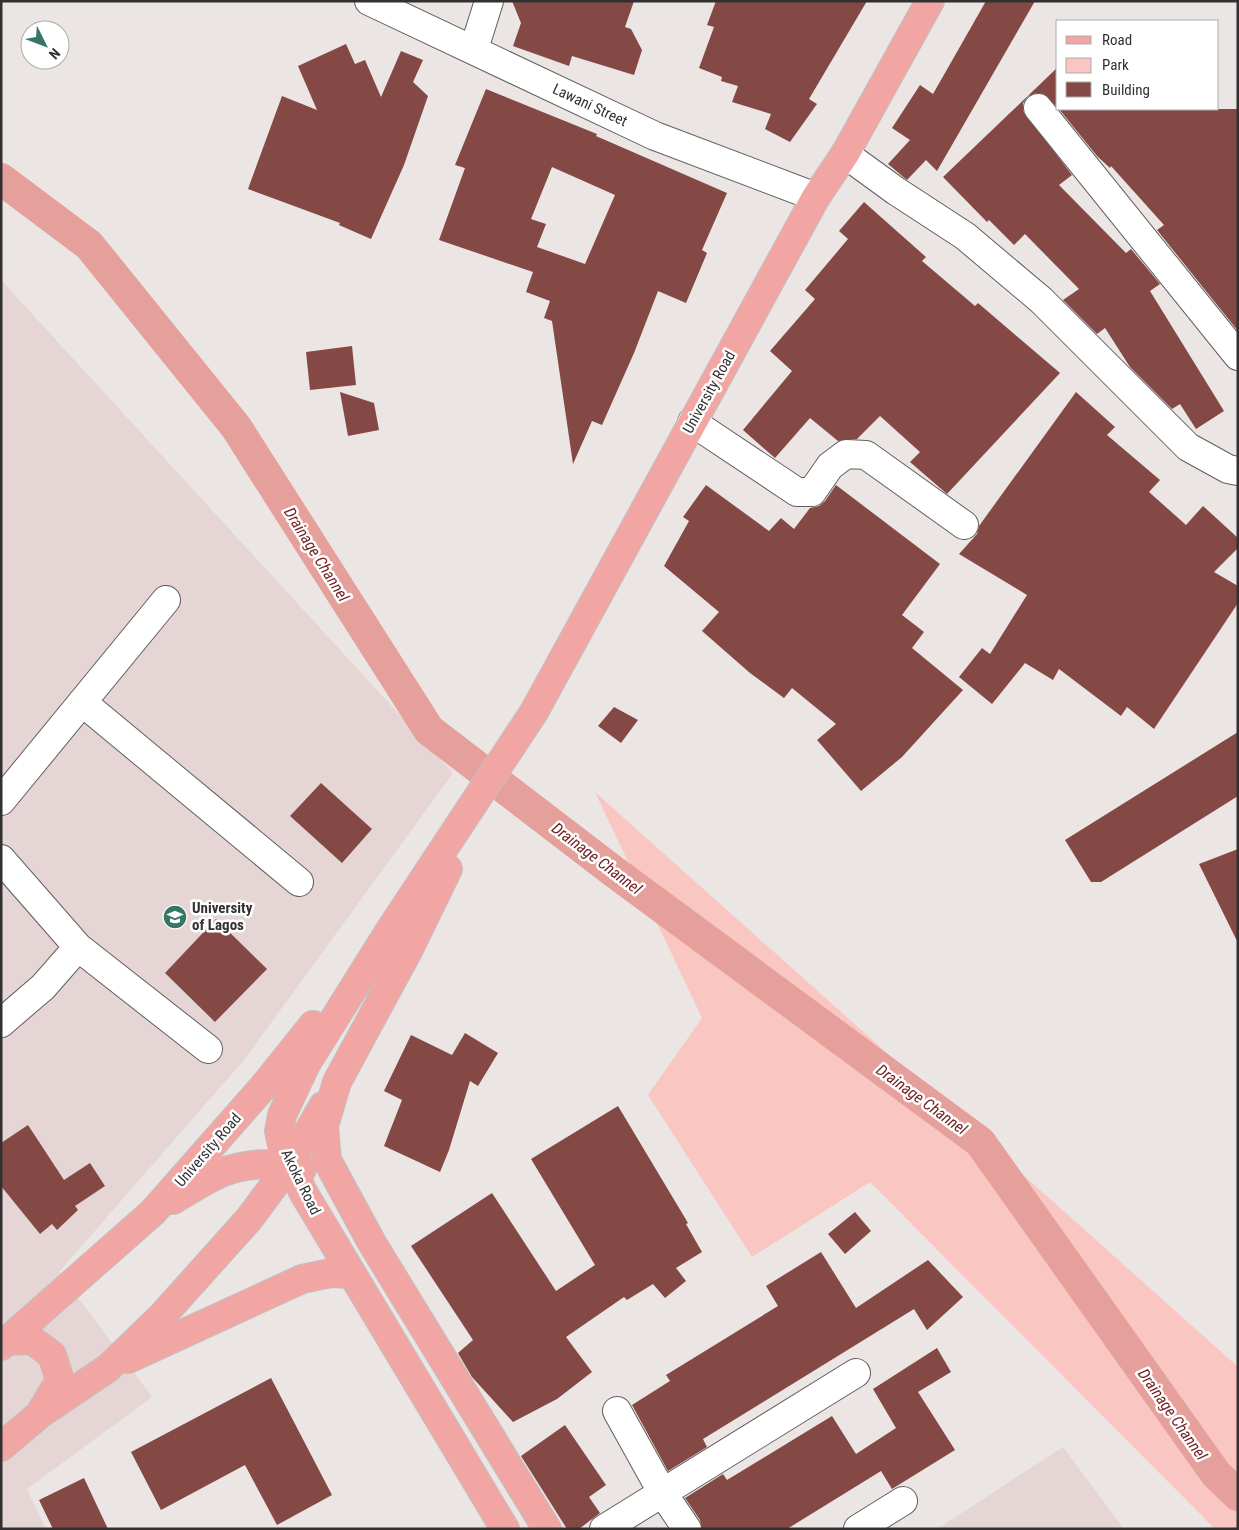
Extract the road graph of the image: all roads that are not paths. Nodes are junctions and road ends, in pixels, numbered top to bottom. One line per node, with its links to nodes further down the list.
1 (369, 1): 4 (street, Lawani Street)
2 (489, 1): 4 (street)
3 (930, 1): 6 (main road, University Road)
4 (474, 49): 7 (street, Lawani Street)
5 (1038, 108): 8 (street)
6 (845, 154): 7 (main road, University Road); 10 (street)
7 (816, 197): 9 (main road, University Road)
8 (1238, 356)
9 (692, 422): 11 (street); 14 (main road, University Road)
10 (1238, 471)
11 (964, 525)
12 (166, 600): 13 (street)
13 (82, 702): 15 (street); 17 (street)
14 (488, 784): 18 (main road, Akoka Road); 22 (main road)
15 (1, 801)
16 (1, 859): 19 (street)
17 (298, 882)
18 (390, 930): 23 (main road, Akoka Road); 25 (main road, University Road)
19 (78, 947): 20 (street); 21 (street)
20 (1, 1023)
21 (208, 1049)
22 (337, 1082): 23 (main road); 24 (main road)
23 (290, 1164): 24 (main road); 25 (main road); 26 (main road, Akoka Road); 28 (main road)
24 (345, 1193): 36 (main road)
25 (153, 1212): 27 (main road, University Road)
26 (351, 1274): 28 (main road); 35 (main road, Akoka Road)
27 (3, 1344): 31 (main road)
28 (108, 1368): 31 (main road)
29 (856, 1373): 33 (street)
30 (617, 1411): 33 (street)
31 (40, 1414): 32 (main road)
32 (1, 1447)
33 (662, 1492): 37 (street); 38 (street)
34 (903, 1501): 39 (street)
35 (505, 1529)
36 (547, 1529)
37 (604, 1529)
38 (687, 1529)
39 (858, 1529)

